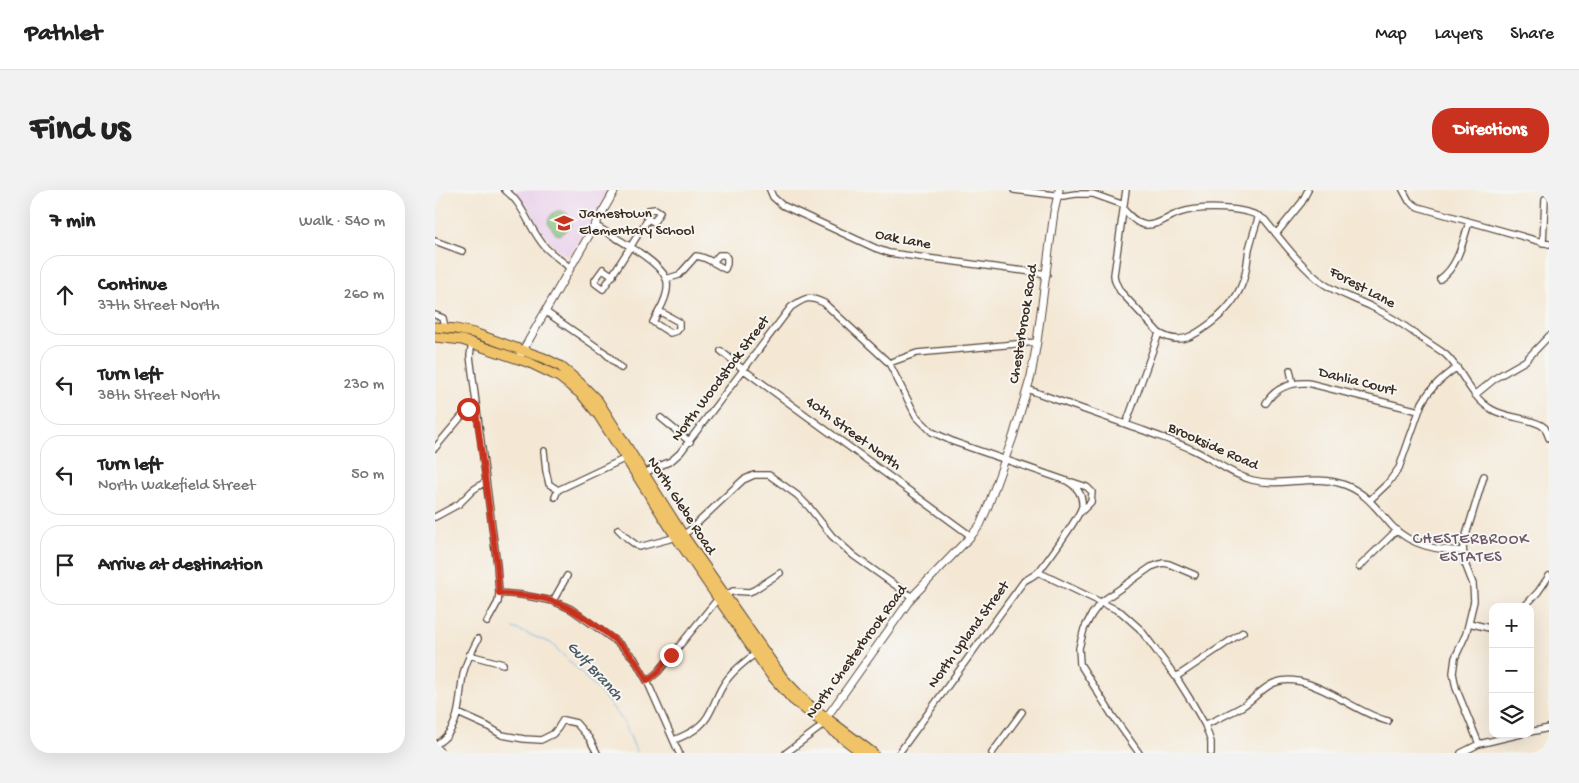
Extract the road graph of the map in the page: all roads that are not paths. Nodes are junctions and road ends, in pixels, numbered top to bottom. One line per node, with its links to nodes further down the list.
1 (505, 190): 21 (street)
2 (615, 190): 14 (street)
3 (770, 190): 22 (street, Oak Lane)
4 (1014, 190): 8 (street)
5 (1126, 190): 10 (street)
6 (1308, 190): 15 (street)
7 (1403, 190): 13 (street)
8 (1058, 193): 10 (street); 22 (street, Chesterbrook Road)
9 (1545, 199): 17 (street)
10 (1124, 208): 11 (street); 31 (street)
11 (1259, 216): 15 (street, Forest Lane); 31 (street)
12 (648, 219): 18 (street)
13 (1469, 222): 17 (street); 25 (street)
14 (595, 225): 18 (street); 21 (street)
15 (1276, 234): 41 (street, Forest Lane)
16 (435, 241): 19 (street)
17 (1546, 244)
18 (630, 247): 23 (street); 24 (street)
19 (462, 251)
20 (713, 262): 24 (street)
21 (570, 268): 27 (street)
22 (1047, 274): 34 (street, Chesterbrook Road)
23 (613, 276)
24 (666, 279): 26 (street)
25 (1441, 279)
26 (659, 311): 26 (street)
27 (546, 312): 36 (street); 40 (street)
28 (435, 315): 29 (street)
29 (440, 327): 30 (main road, North Glebe Road)
30 (474, 333): 35 (street); 36 (main road, North Glebe Road)
31 (1159, 333): 51 (street)
32 (1549, 336): 46 (street)
33 (435, 337): 35 (main road, North Glebe Road)
34 (1037, 342): 39 (street); 45 (street, Chesterbrook Road)
35 (471, 343): 38 (main road, North Glebe Road); 48 (street)
36 (523, 350): 38 (street); 58 (main road, North Glebe Road)
37 (721, 351): 42 (street, 40th Street North)
38 (518, 359): 56 (main road, North Glebe Road)
39 (889, 363): 42 (street, North Woodstock Street); 57 (street)
40 (621, 368)
41 (1457, 368): 46 (street, Forest Lane); 49 (street)
42 (744, 370): 53 (street, North Woodstock Street); 70 (street, 40th Street North)
43 (1290, 370): 44 (street)
44 (1293, 384): 47 (street); 49 (street, Dahlia Court)
45 (1027, 389): 51 (street, Brookside Road); 57 (street, Chesterbrook Road)
46 (1475, 395): 52 (street, Forest Lane)
47 (1266, 403)
48 (475, 404): 54 (street); 61 (street)
49 (1419, 411): 64 (street)
50 (661, 418): 53 (street)
51 (1126, 424): 64 (street, Brookside Road)
52 (1549, 438)
53 (690, 442): 58 (street, North Woodstock Street)
54 (435, 448)
55 (544, 451): 62 (street)
56 (626, 458): 62 (street); 69 (main road, North Glebe Road)
57 (1005, 460): 60 (street); 70 (street, North Chesterbrook Road)
58 (643, 474): 69 (main road, North Glebe Road)
59 (1484, 476): 71 (street)
60 (1067, 481): 65 (street); 65 (street, North Upland Street)
61 (485, 482): 66 (street); 78 (street)
62 (558, 490): 63 (street)
63 (555, 498)
64 (1370, 500): 68 (street, Brookside Road)
65 (1081, 512): 73 (street, North Upland Street)
66 (435, 517)
67 (618, 529): 69 (street)
68 (1397, 530): 71 (street, Brookside Road); 72 (street)
69 (679, 536): 79 (main road, North Glebe Road); 80 (street)
70 (971, 536): 80 (street, North Chesterbrook Road)
71 (1463, 550): 85 (street)
72 (1359, 567)
73 (1038, 572): 82 (street); 111 (street, North Upland Street)
74 (780, 573): 79 (street)
75 (1195, 575): 82 (street)
76 (567, 576): 81 (street)
77 (1549, 576): 83 (street)
78 (499, 593): 81 (street); 84 (street)
79 (721, 597): 89 (main road, North Glebe Road); 93 (street)
80 (912, 598): 96 (street, North Chesterbrook Road)
81 (553, 601): 93 (street)
82 (1101, 602): 92 (street); 113 (street)
83 (1528, 603)
84 (487, 622)
85 (1469, 624): 86 (street); 103 (street)
86 (1489, 628)
87 (1243, 632): 92 (street)
88 (477, 639): 90 (street)
89 (759, 652): 96 (main road, North Glebe Road); 102 (street)
90 (469, 655): 91 (street); 95 (street)
91 (503, 664)
92 (1176, 677): 98 (street)
93 (647, 681): 102 (street)
94 (1021, 712): 112 (street)
95 (458, 713): 104 (street); 106 (street)
96 (825, 721): 108 (street, North Chesterbrook Road); 109 (main road, North Glebe Road); 110 (main road, North Glebe Road)
97 (1388, 721): 98 (street)
98 (1205, 725): 114 (street)
99 (1549, 728): 100 (street)
100 (1534, 731)
101 (1504, 738): 103 (street)
102 (674, 740): 107 (street)
103 (1479, 744): 115 (street)
104 (435, 745): 105 (street)
105 (441, 753)
106 (597, 753)
107 (679, 753)
108 (786, 753)
109 (862, 753)
110 (873, 753)
111 (899, 753)
112 (992, 753)
113 (1139, 753)
114 (1211, 753)
115 (1461, 753)

